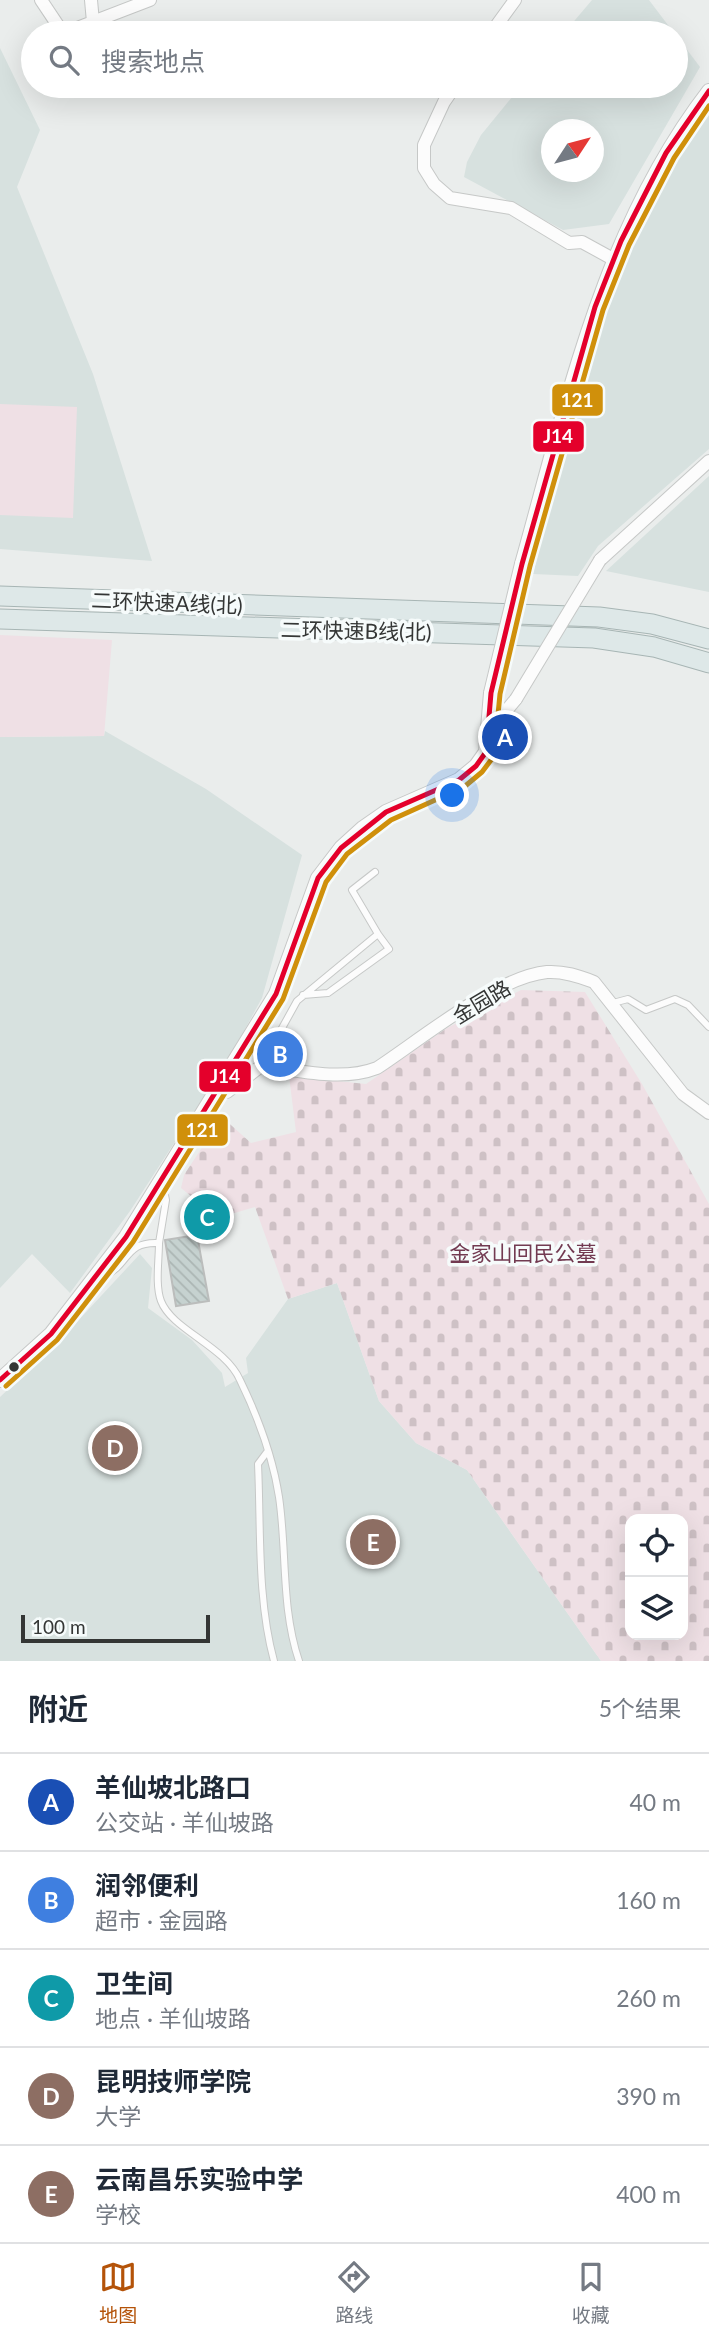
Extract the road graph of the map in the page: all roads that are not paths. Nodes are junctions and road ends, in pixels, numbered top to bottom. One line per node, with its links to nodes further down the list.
1 (41, 0): 5 (street)
2 (91, 0): 6 (street)
3 (150, 0): 7 (street)
4 (514, 0): 8 (street)
5 (56, 21)
6 (93, 21)
7 (96, 21)
8 (499, 21)
9 (709, 91): 11 (street)
10 (446, 98): 11 (street)
11 (612, 259): 17 (street, bridge)
12 (709, 461): 17 (street, bridge)
13 (0, 596): 15 (highway, 二环快速A线(北))
14 (0, 619): 16 (highway, 二环快速B线(北))
15 (709, 639)
16 (709, 663)
17 (489, 730): 24 (street)
18 (375, 872): 19 (lane)
19 (378, 934): 20 (lane); 20 (lane)
20 (303, 995): 23 (lane)
21 (613, 1003): 22 (lane); 23 (street, 金园路); 25 (street, 金园路)
22 (709, 1027)
23 (261, 1066): 24 (street)
24 (216, 1092): 26 (street)
25 (709, 1113)
26 (162, 1180): 27 (lane); 28 (street)
27 (159, 1243): 28 (lane); 30 (lane)
28 (99, 1273): 29 (street)
29 (0, 1380)
30 (267, 1452): 31 (lane); 32 (lane)
31 (274, 1661)
32 (299, 1661)

